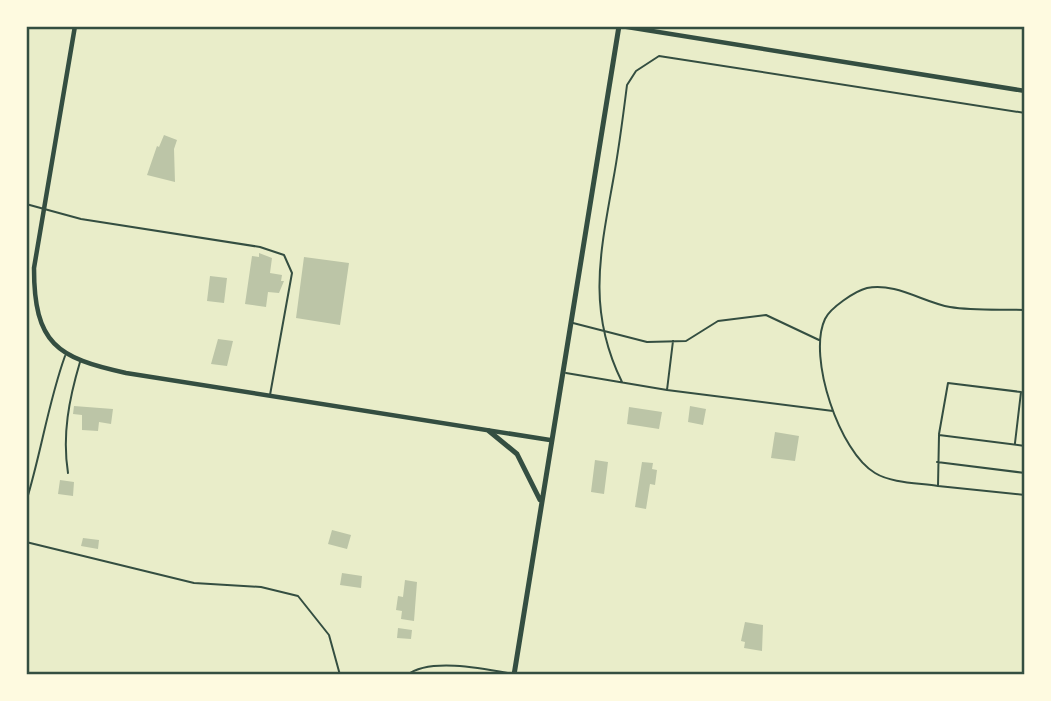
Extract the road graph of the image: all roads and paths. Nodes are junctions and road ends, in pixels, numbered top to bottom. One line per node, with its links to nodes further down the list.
1 (75, 26): 6 (street)
2 (620, 26): 3 (street); 8 (street)
3 (1025, 91)
4 (1025, 113): 9 (lane)
5 (26, 204): 6 (lane)
6 (44, 210): 12 (street); 17 (lane)
7 (1025, 310): 11 (lane)
8 (570, 323): 9 (lane); 14 (street)
9 (602, 331): 10 (lane); 15 (lane)
10 (673, 340): 11 (lane); 16 (lane)
11 (820, 340): 18 (lane)
12 (66, 355): 13 (street); 29 (lane)
13 (80, 362): 17 (street); 25 (lane)
14 (562, 371): 15 (lane); 21 (street)
15 (622, 382): 16 (lane)
16 (667, 390): 18 (lane)
17 (270, 396): 19 (street)
18 (833, 411): 27 (lane)
19 (489, 431): 21 (street); 30 (street)
20 (939, 435): 22 (lane); 22 (lane); 24 (lane)
21 (550, 440): 30 (street)
22 (1014, 444): 23 (lane)
23 (1025, 446)
24 (936, 462): 26 (lane); 27 (lane)
25 (68, 473)
26 (1025, 473)
27 (938, 486): 28 (lane)
28 (1025, 495)
29 (26, 502)
30 (540, 513): 34 (street)
31 (26, 542): 32 (lane)
32 (340, 675)
33 (407, 675): 34 (lane)
34 (514, 675)

